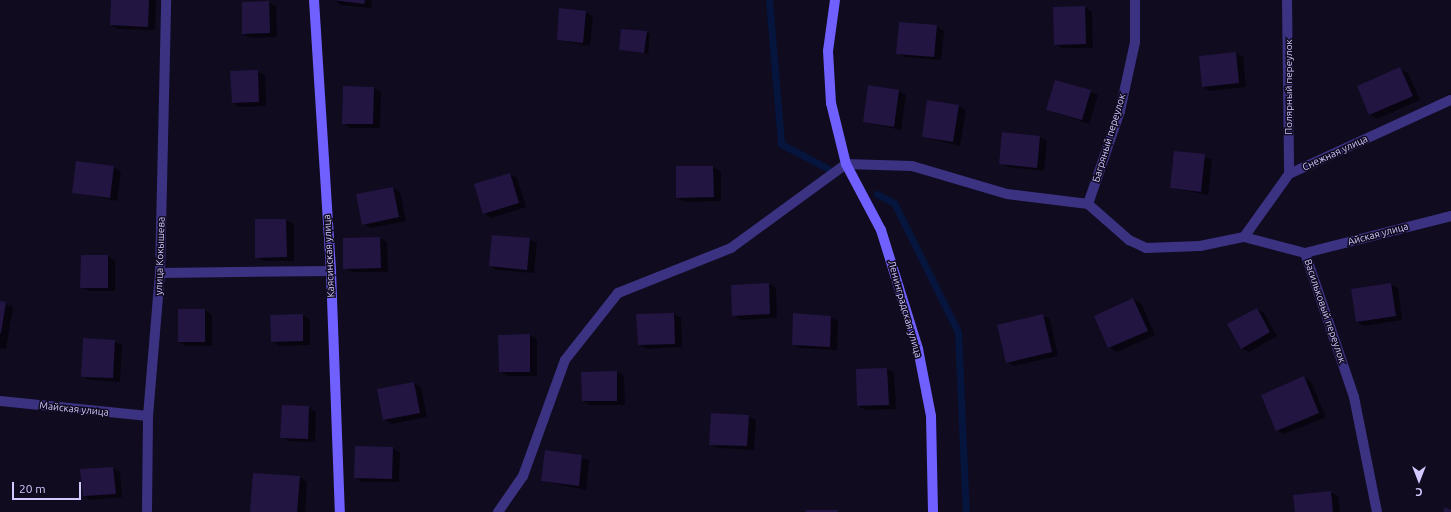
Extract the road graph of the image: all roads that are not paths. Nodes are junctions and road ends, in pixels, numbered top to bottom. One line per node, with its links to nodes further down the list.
1 (166, 0): 14 (street, улица Кокышева)
2 (314, 0): 13 (street, Каясинская улица)
3 (835, 0): 7 (street, Ленинградская улица)
4 (1135, 0): 9 (street, Багряный переулок)
5 (1287, 0): 8 (street, Полярный переулок)
6 (1451, 100): 8 (street, Снежная улица)
7 (846, 164): 9 (street); 19 (street); 20 (street, Ленинградская улица)
8 (1289, 174): 11 (street, Снежная улица)
9 (1088, 204): 11 (street, Васильковый переулок)
10 (1451, 216): 12 (street, Айская улица)
11 (1244, 237): 12 (street, Васильковый переулок)
12 (1305, 253): 21 (street, Васильковый переулок)
13 (331, 271): 14 (street); 18 (street, Каясинская улица)
14 (160, 273): 16 (street, улица Кокышева)
15 (0, 401): 16 (street, Майская улица)
16 (148, 416): 17 (street, улица Кокышева)
17 (147, 512)
18 (340, 512)
19 (498, 512)
20 (933, 512)
21 (1377, 512)

